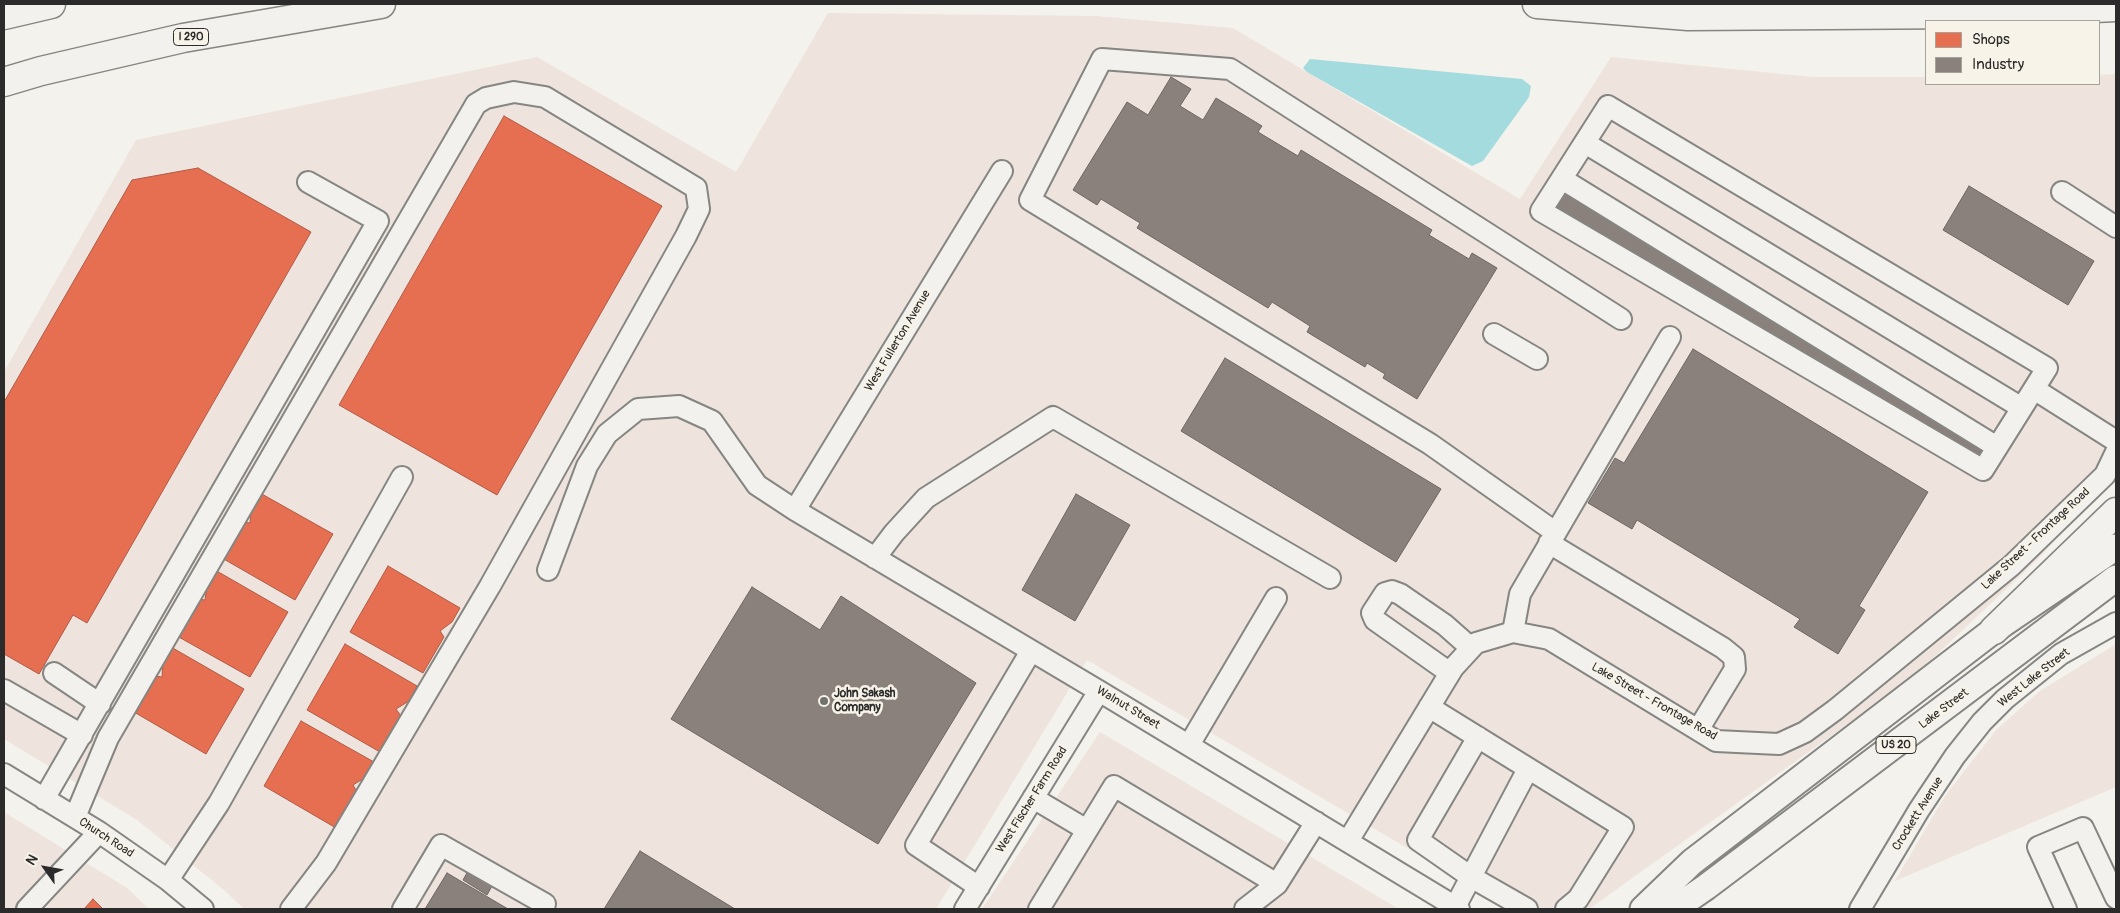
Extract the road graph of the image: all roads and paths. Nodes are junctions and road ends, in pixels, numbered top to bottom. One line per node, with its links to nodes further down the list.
1 (51, 4): 5 (highway)
2 (381, 4): 6 (highway, I 290)
3 (1537, 4): 4 (highway)
4 (2116, 8)
5 (4, 16)
6 (4, 82)
7 (1585, 143): 9 (street); 17 (street); 18 (street)
8 (1002, 171): 23 (street, West Fullerton Avenue)
9 (1562, 179): 20 (street); 20 (street)
10 (308, 182): 41 (street)
11 (2062, 192): 12 (street)
12 (2116, 228)
13 (1621, 319): 25 (street)
14 (1494, 334): 16 (street)
15 (1670, 337): 25 (street)
16 (1537, 359)
17 (2034, 389): 18 (street); 19 (street)
18 (2022, 408): 20 (street)
19 (2116, 441)
20 (1997, 447)
21 (2116, 452): 44 (street, Lake Street - Frontage Road)
22 (402, 477): 58 (street)
23 (795, 510): 27 (street, Walnut Street); 28 (street, Walnut Street)
24 (2116, 512): 33 (highway, US 20)
25 (1552, 538): 34 (street); 44 (street)
26 (2116, 547): 33 (main road)
27 (876, 558): 29 (street); 36 (street, Walnut Street)
28 (548, 570)
29 (1330, 578)
30 (2116, 578): 74 (main road, Lake Street / US 20)
31 (1276, 598): 47 (street)
32 (2116, 623): 43 (street, West Lake Street)
33 (1994, 630): 73 (main road, US 20)
34 (1513, 632): 35 (street, Lake Street - Frontage Road); 44 (street, Lake Street - Frontage Road)
35 (1471, 648): 38 (street, Lake Street - Frontage Road); 38 (street)
36 (1031, 651): 40 (street, Walnut Street); 60 (street)
37 (54, 673): 41 (street)
38 (1450, 673): 42 (street, Lake Street - Frontage Road)
39 (4, 690): 45 (street)
40 (1099, 691): 47 (street, Walnut Street); 50 (street, West Fischer Farm Road)
41 (100, 704): 45 (street)
42 (1429, 706): 46 (street); 56 (street, Lake Street - Frontage Road)
43 (1982, 722): 75 (street, Crockett Avenue)
44 (1698, 730)
45 (82, 735): 51 (street)
46 (1478, 737): 48 (street); 57 (street)
47 (1189, 745): 53 (street, Walnut Street)
48 (1528, 769): 57 (street); 72 (street)
49 (4, 774): 51 (street, Church Road)
50 (1033, 798): 54 (street); 60 (street, West Fischer Farm Road)
51 (44, 799): 52 (street, Church Road)
52 (75, 817): 55 (street, Church Road); 65 (street)
53 (1316, 822): 56 (street, Walnut Street); 59 (street)
54 (1088, 830): 59 (street); 69 (street)
55 (99, 832): 58 (street, Church Road); 63 (street)
56 (1348, 841): 62 (street, Walnut Street)
57 (1471, 877): 62 (street); 71 (street)
58 (168, 880): 64 (street, Church Road)
59 (1277, 884): 70 (street)
60 (979, 887): 68 (street, West Fischer Farm Road)
61 (2116, 898): 76 (street)
62 (1457, 908)
63 (27, 909)
64 (203, 909)
65 (292, 909)
66 (403, 909): 67 (street)
67 (542, 909)
68 (965, 909)
69 (1039, 909)
70 (1245, 909)
71 (1527, 909)
72 (1566, 909)
73 (1643, 909)
74 (1674, 909)
75 (1860, 909)
76 (2066, 909)

